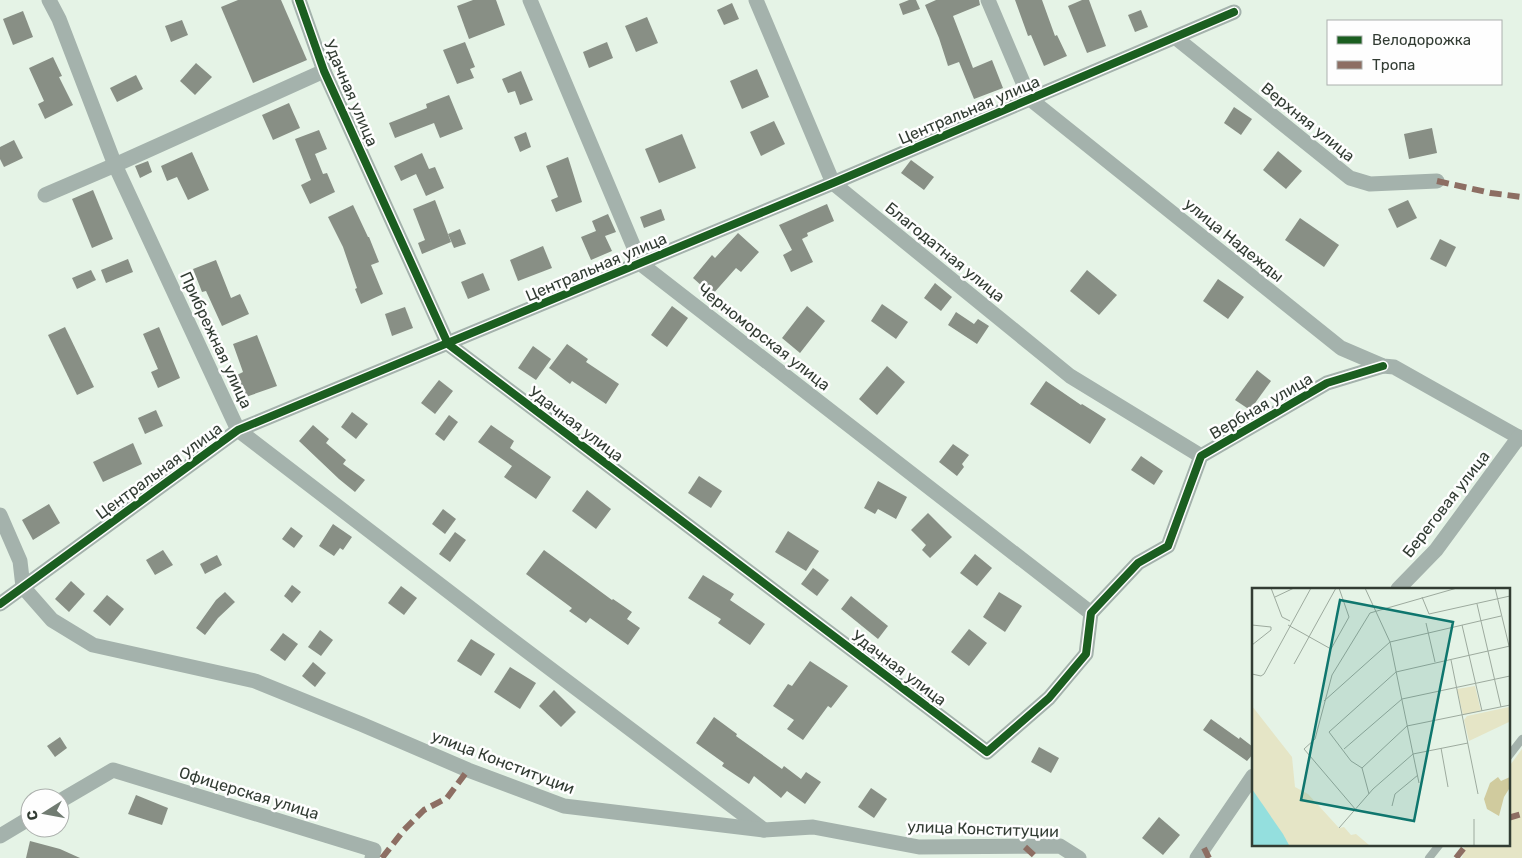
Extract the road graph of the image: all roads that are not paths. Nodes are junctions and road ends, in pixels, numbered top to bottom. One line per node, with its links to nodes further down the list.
1 (49, 0): 10 (street, Прибрежная улица)
2 (300, 0): 8 (street, Удачная улица)
3 (530, 0): 14 (street, Черноморская улица)
4 (756, 0): 12 (street, Благодатная улица)
5 (988, 0): 9 (street, улица Надежды)
6 (1234, 12): 7 (street, Центральная улица)
7 (1176, 38): 9 (street, Центральная улица); 11 (street, Верхняя улица)
8 (324, 71): 10 (street); 15 (street, Удачная улица)
9 (1030, 99): 12 (street, Центральная улица); 16 (street, улица Надежды)
10 (115, 165): 13 (street); 17 (street, Прибрежная улица)
11 (1437, 181)
12 (833, 183): 14 (street, Центральная улица); 19 (street, Благодатная улица)
13 (45, 195)
14 (641, 264): 15 (street, Центральная улица); 24 (street, Черноморская улица)
15 (448, 344): 17 (street, Центральная улица); 24 (street, Удачная улица)
16 (1383, 366): 18 (street, улица Надежды); 19 (street, Вербная улица)
17 (238, 430): 21 (street, Центральная улица); 30 (street, Прибрежная улица)
18 (1521, 438): 22 (street, Береговая улица)
19 (1201, 456): 24 (street, Вербная улица)
20 (0, 515): 21 (street)
21 (23, 588): 23 (street, Центральная улица); 30 (street, улица Конституции)
22 (1399, 588)
23 (0, 604)
24 (1091, 613)
25 (1522, 739): 26 (lane)
26 (1510, 754)
27 (1252, 777): 33 (street)
28 (70, 795): 34 (street, Офицерская улица)
29 (20, 824): 31 (street)
30 (764, 830): 35 (street, улица Конституции)
31 (0, 836)
32 (1438, 846): 36 (lane)
33 (1200, 853)
34 (373, 854)
35 (1079, 858)
36 (1429, 858)

